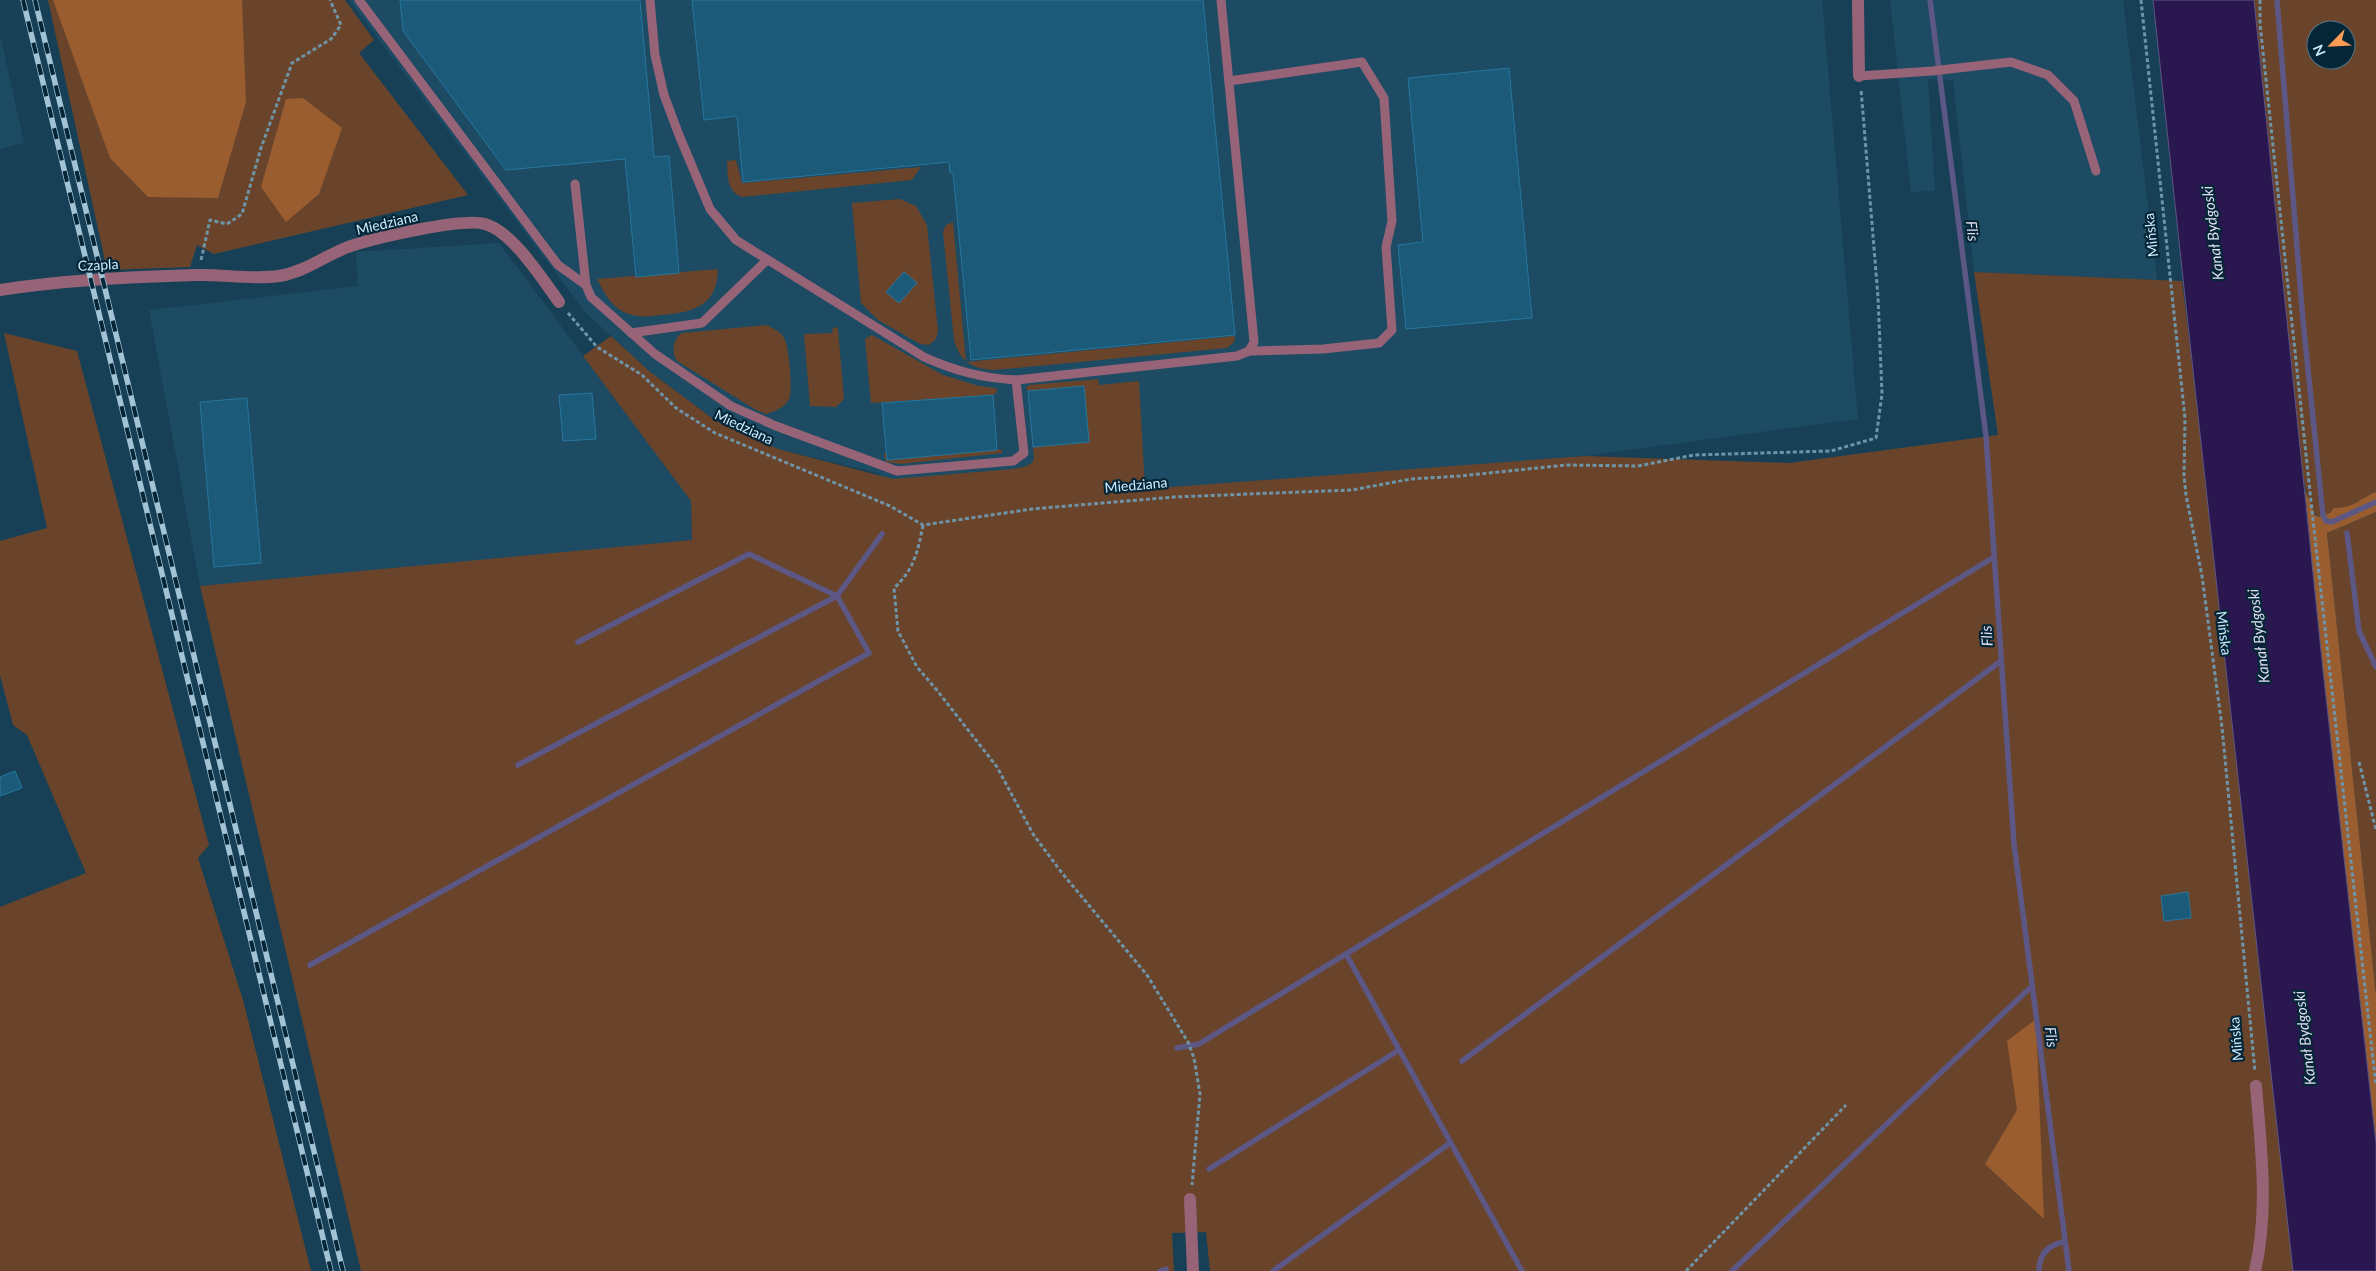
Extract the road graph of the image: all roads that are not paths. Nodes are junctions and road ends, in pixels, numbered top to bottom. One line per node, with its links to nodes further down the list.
1 (359, 0): 11 (lane)
2 (650, 0): 9 (lane)
3 (1221, 0): 6 (lane)
4 (1858, 0): 5 (street)
5 (1860, 76): 7 (lane)
6 (1229, 81): 15 (lane); 15 (lane)
7 (2096, 171)
8 (575, 184): 11 (lane)
9 (767, 260): 14 (lane); 16 (lane)
10 (197, 275): 12 (street, Czapla); 13 (street, Miedziana)
11 (586, 286): 14 (lane)
12 (0, 290)
13 (559, 302)
14 (631, 333): 16 (lane)
15 (1248, 351): 16 (lane)
16 (1016, 380)
17 (2256, 1086): 20 (street)
18 (1190, 1199): 19 (street)
19 (1193, 1271)
20 (2255, 1271)

